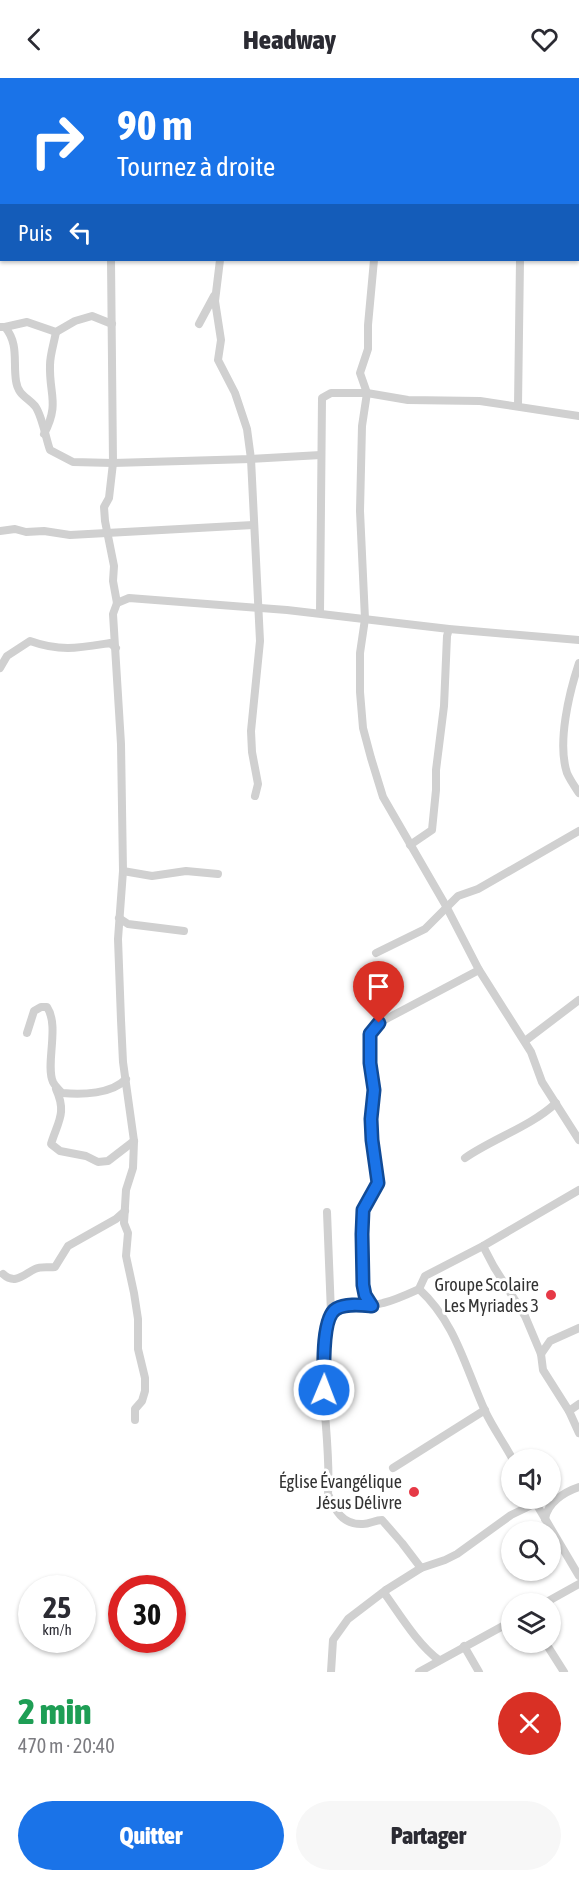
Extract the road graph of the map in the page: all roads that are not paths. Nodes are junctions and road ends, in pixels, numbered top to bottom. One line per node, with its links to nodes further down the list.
1 (111, 261): 6 (street)
2 (220, 261): 5 (street)
3 (374, 261): 10 (street)
4 (520, 261): 11 (street)
5 (216, 292): 7 (street); 15 (street)
6 (112, 324): 9 (street); 16 (street)
7 (199, 324)
8 (3, 327): 9 (street); 13 (street)
9 (56, 332): 13 (street)
10 (367, 393): 11 (street); 14 (street); 23 (street)
11 (518, 405): 12 (street)
12 (579, 416)
13 (44, 434): 16 (street)
14 (321, 455): 15 (street); 22 (street)
15 (250, 459): 16 (street); 17 (street)
16 (113, 463): 19 (street)
17 (253, 525): 19 (street); 21 (street)
18 (0, 531): 19 (street)
19 (108, 533): 20 (street)
20 (117, 603): 21 (street); 26 (street)
21 (258, 608): 22 (street); 30 (street)
22 (320, 613): 23 (street)
23 (365, 619): 24 (street); 32 (street)
24 (449, 629): 25 (street); 32 (street)
25 (579, 640)
26 (116, 648): 28 (street); 33 (street)
27 (579, 663): 29 (street)
28 (0, 668)
29 (579, 793)
30 (255, 796)
31 (579, 831): 35 (street)
32 (410, 844): 35 (street)
33 (123, 871): 34 (street); 36 (street)
34 (218, 874)
35 (446, 906): 38 (street); 39 (street)
36 (119, 918): 37 (street); 43 (street)
37 (184, 931)
38 (376, 953)
39 (479, 970): 42 (street); 55 (street)
40 (579, 1000): 42 (street)
41 (27, 1033): 44 (street)
42 (525, 1041): 45 (street)
43 (126, 1079): 44 (street); 47 (street)
44 (52, 1081): 47 (street)
45 (556, 1103): 46 (street); 48 (street)
46 (579, 1140)
47 (134, 1141): 50 (street)
48 (465, 1158)
49 (579, 1190): 52 (street)
50 (125, 1211): 53 (street); 62 (street)
51 (327, 1212): 56 (street)
52 (483, 1246): 54 (street); 58 (street)
53 (3, 1274)
54 (419, 1288): 55 (street); 60 (street)
55 (372, 1306): 56 (street)
56 (331, 1313): 71 (street)
57 (579, 1328): 58 (street)
58 (541, 1354): 61 (street)
59 (579, 1404): 61 (street)
60 (485, 1410): 64 (street); 65 (street)
61 (568, 1411): 63 (street)
62 (135, 1420)
63 (579, 1433)
64 (507, 1449)
65 (393, 1468)
66 (579, 1487): 69 (street)
67 (521, 1509): 71 (street)
68 (539, 1509): 69 (street)
69 (545, 1521)
70 (561, 1547): 72 (street)
71 (421, 1568): 74 (street)
72 (579, 1576)
73 (579, 1584): 75 (street)
74 (386, 1590): 79 (street); 80 (street)
75 (561, 1594)
76 (501, 1627): 77 (street)
77 (464, 1646): 79 (street); 82 (street)
78 (552, 1653): 83 (street)
79 (439, 1660): 81 (street)
80 (331, 1672)
81 (419, 1672)
82 (479, 1672)
83 (564, 1672)

